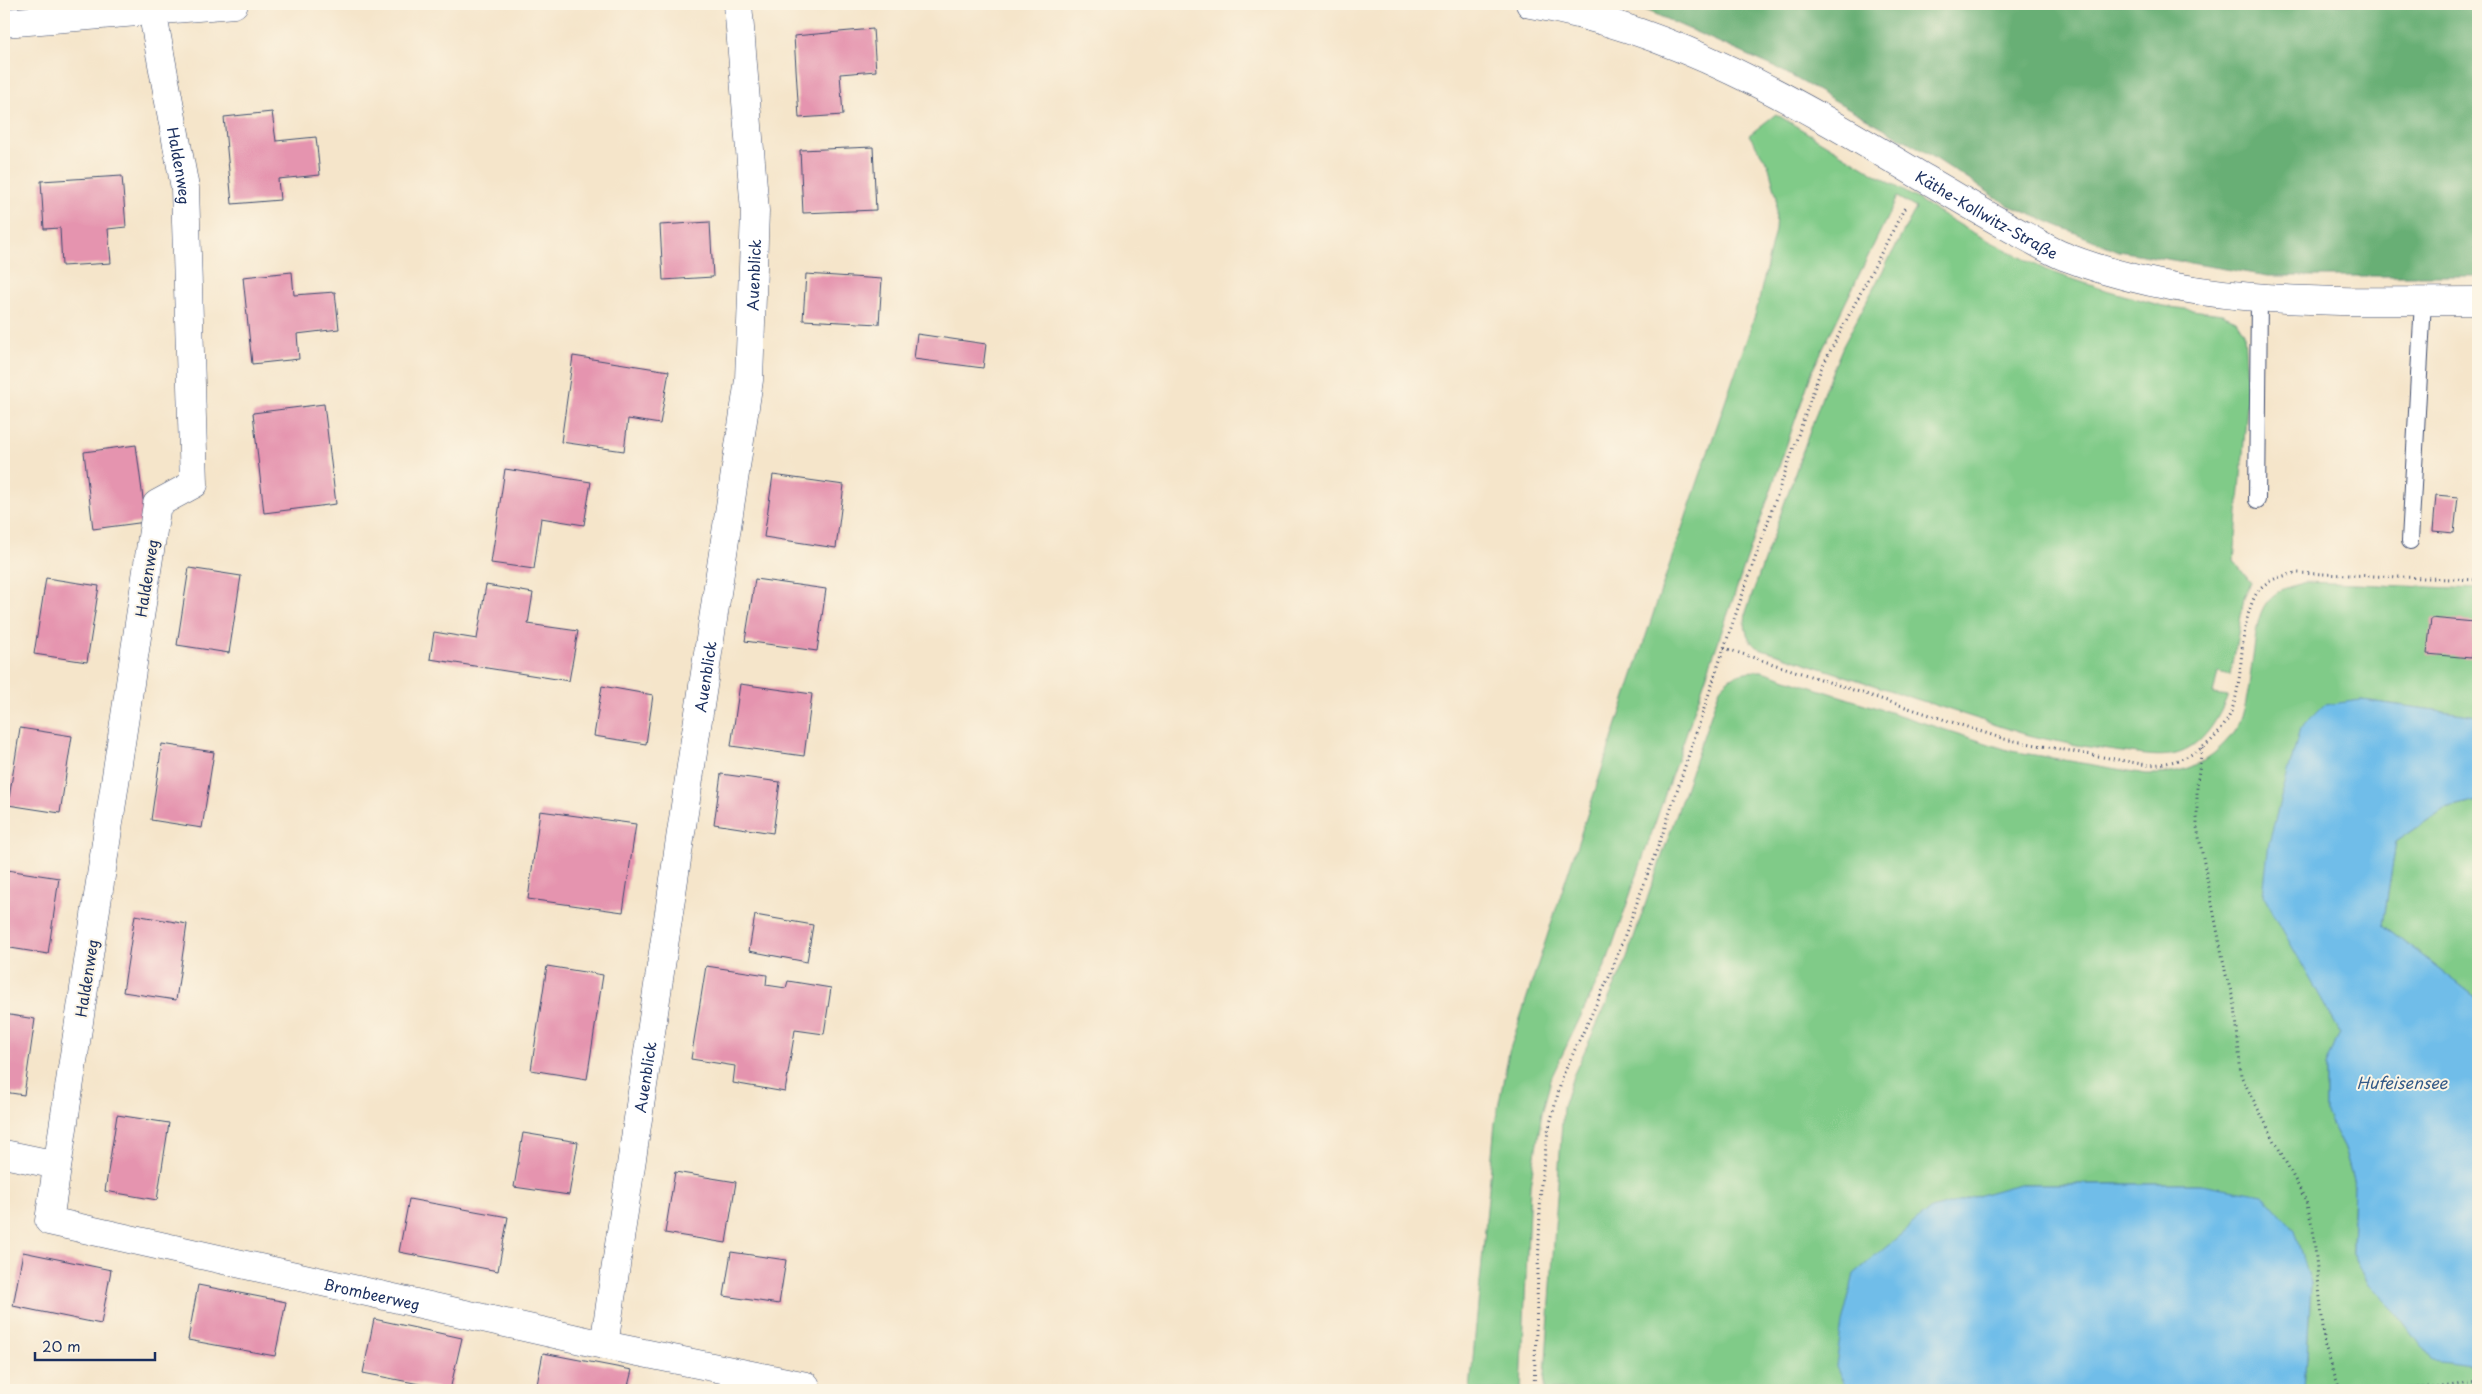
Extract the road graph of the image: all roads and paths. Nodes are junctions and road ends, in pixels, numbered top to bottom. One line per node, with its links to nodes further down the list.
1 (234, 4): 4 (street)
2 (738, 4): 17 (street, Auenblick)
3 (1530, 4): 7 (street, Käthe-Kollwitz-Straße)
4 (154, 7): 5 (street); 16 (street, Haldenweg)
5 (4, 23)
6 (1905, 207): 13 (path)
7 (2259, 298): 8 (street, Käthe-Kollwitz-Straße); 10 (lane)
8 (2423, 301): 9 (street, Käthe-Kollwitz-Straße); 11 (lane)
9 (2478, 301)
10 (2257, 500)
11 (2410, 541)
12 (2478, 580): 14 (path)
13 (1724, 648): 14 (path); 20 (path)
14 (2202, 748): 21 (path)
15 (4, 1154): 16 (street)
16 (57, 1165): 17 (street, Brombeerweg)
17 (604, 1345): 19 (street, Brombeerweg)
18 (2478, 1382): 22 (path)
19 (806, 1386)
20 (1534, 1390)
21 (2340, 1390)
22 (2383, 1390)

